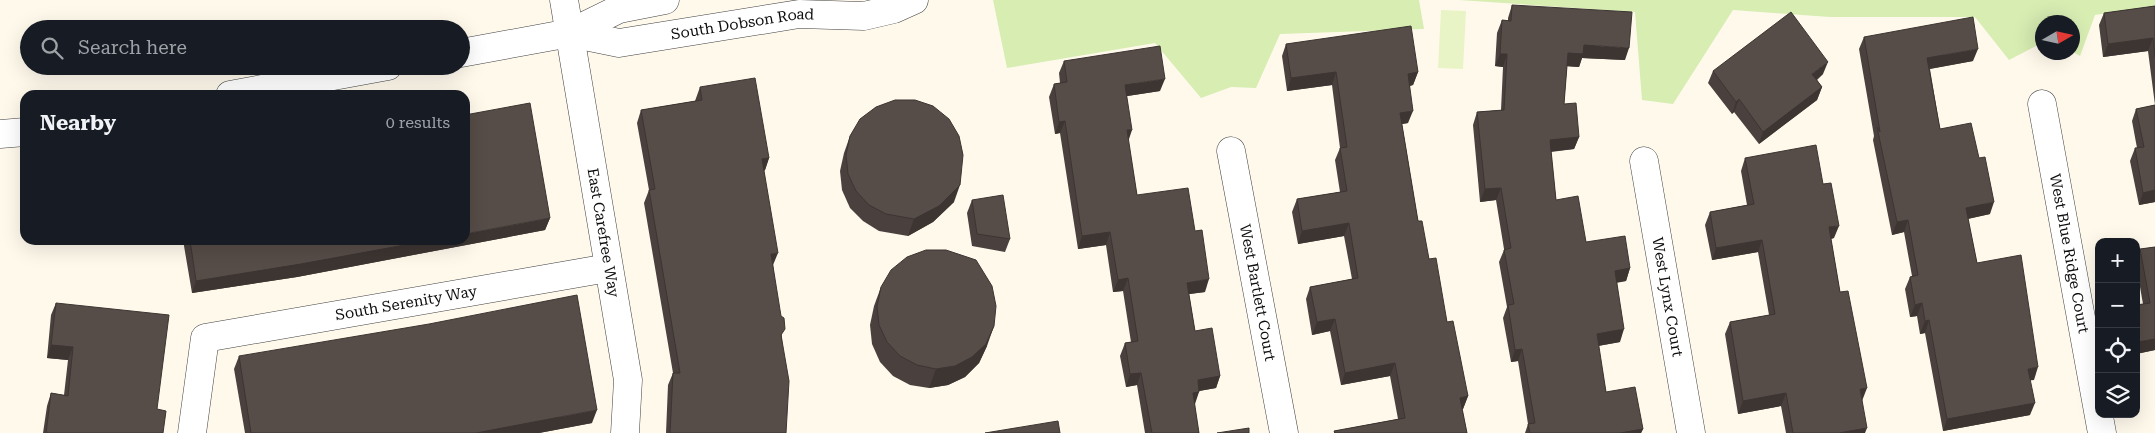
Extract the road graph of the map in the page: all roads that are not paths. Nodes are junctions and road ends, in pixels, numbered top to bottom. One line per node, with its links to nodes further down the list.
1 (564, 0): 5 (street, East Carefree Way)
2 (665, 0): 5 (street, South Dobson Road); 6 (street)
3 (914, 0): 4 (street, South Dobson Road)
4 (813, 8): 6 (street, South Dobson Road)
5 (570, 33): 6 (street, South Dobson Road); 7 (street, South Dobson Road); 15 (street, East Carefree Way)
6 (672, 34)
7 (470, 51)
8 (339, 75): 9 (street)
9 (257, 90)
10 (2042, 104): 20 (street, West Blue Ridge Court)
11 (20, 132): 12 (street)
12 (0, 134)
13 (1231, 151): 18 (street, West Bartlett Court)
14 (1644, 161): 19 (street, West Lynx Court)
15 (608, 268): 16 (street, South Serenity Way); 17 (street, East Carefree Way)
16 (192, 433)
17 (625, 433)
18 (1284, 433)
19 (1690, 433)
20 (2102, 433)

